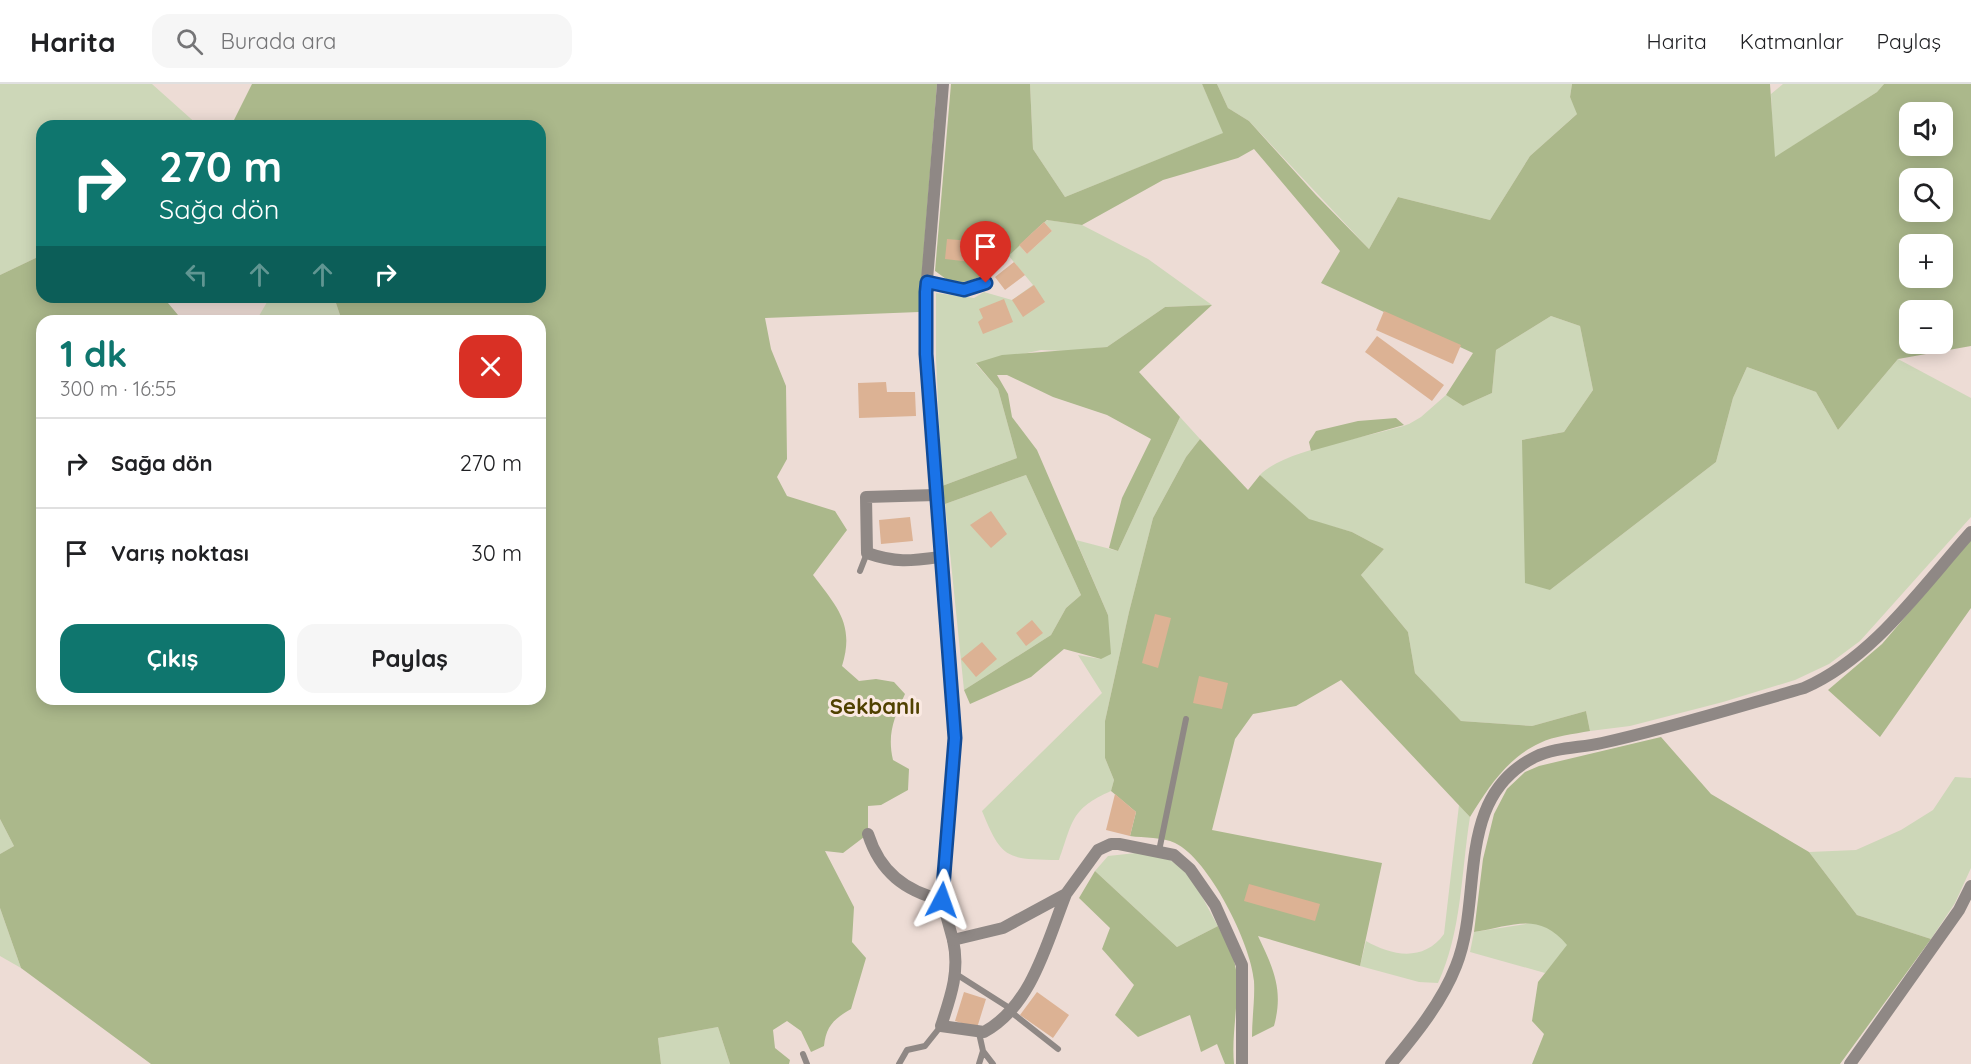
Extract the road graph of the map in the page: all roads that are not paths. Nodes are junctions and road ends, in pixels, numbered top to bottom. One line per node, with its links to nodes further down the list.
1 (943, 84): 2 (street)
2 (927, 282): 3 (lane); 4 (street)
3 (986, 283)
4 (936, 495): 6 (street); 7 (street)
5 (1971, 532): 28 (street)
6 (867, 553): 7 (street); 8 (lane)
7 (940, 556): 14 (street)
8 (860, 571)
9 (1186, 719): 11 (lane)
10 (868, 834): 14 (street)
11 (1159, 851): 13 (street); 27 (street)
12 (1971, 886): 29 (street)
13 (1066, 894): 15 (street); 17 (street)
14 (942, 900): 15 (street)
15 (953, 940): 16 (street)
16 (956, 974): 17 (lane); 18 (street)
17 (1012, 1011): 19 (street); 20 (lane)
18 (941, 1026): 19 (street); 24 (lane)
19 (979, 1033): 21 (lane)
20 (1058, 1048)
21 (983, 1051): 25 (lane); 26 (lane)
22 (803, 1054): 23 (lane)
23 (807, 1064)
24 (899, 1064)
25 (980, 1064)
26 (993, 1064)
27 (1242, 1064)
28 (1391, 1064)
29 (1850, 1064)

